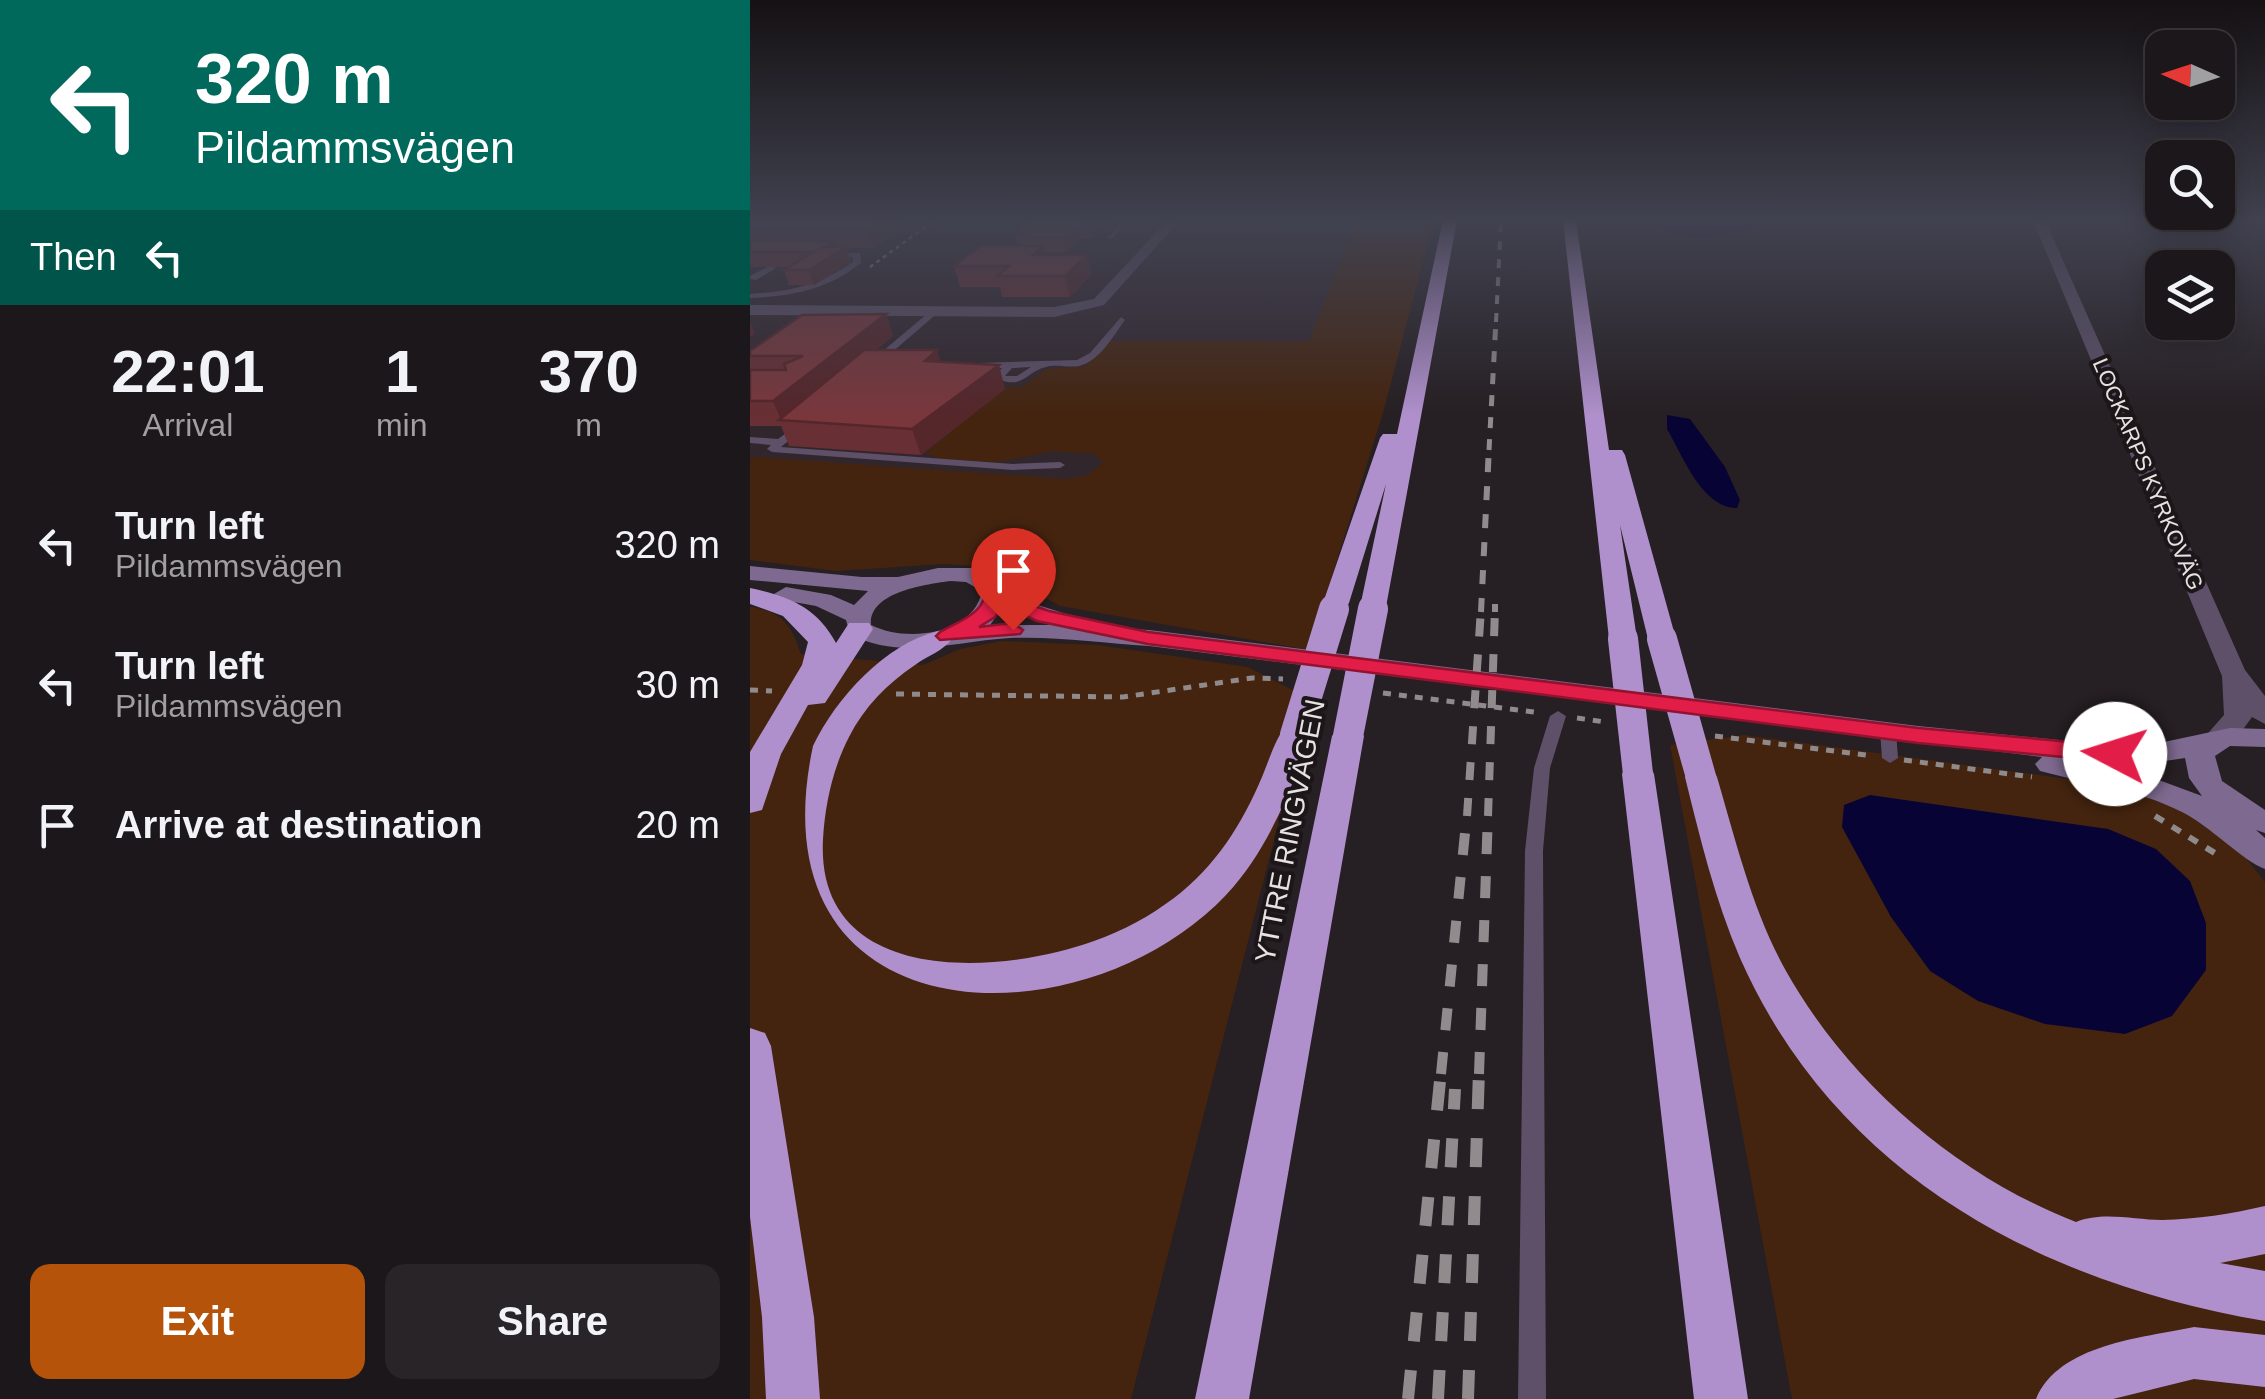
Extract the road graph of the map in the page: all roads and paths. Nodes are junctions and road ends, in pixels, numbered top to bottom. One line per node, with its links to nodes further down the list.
1 (824, 285): 6 (lane)
2 (1114, 285): 10 (street)
3 (1437, 285): 7 (highway, YTTRE RINGVÄGEN)
4 (1577, 285): 13 (highway)
5 (2067, 285): 27 (street, LOCKARPS KYRKOVÄG)
6 (750, 296)
7 (1433, 307): 25 (highway, bridge); 54 (highway, YTTRE RINGVÄGEN, bridge)
8 (750, 310): 9 (street)
9 (842, 310): 10 (street); 12 (lane)
10 (936, 311): 14 (lane)
11 (1121, 320): 15 (lane)
12 (819, 327)
13 (1586, 356): 50 (highway, bridge); 56 (highway, bridge)
14 (890, 366)
15 (969, 366)
16 (811, 417): 18 (lane)
17 (750, 440): 18 (lane)
18 (781, 442): 19 (lane)
19 (1060, 466)
20 (750, 572): 21 (main road)
21 (906, 582): 22 (main road); 24 (main road)
22 (995, 588): 25 (main road); 26 (main road)
23 (750, 593): 24 (main road); 43 (highway)
24 (859, 623): 25 (main road); 43 (highway)
25 (942, 637): 26 (main road)
26 (1148, 638): 41 (main road)
27 (2232, 672): 33 (street, LOCKARPS KYRKOVÄG); 39 (street, LOCKARPS KYRKOVÄG)
28 (1293, 681): 32 (path)
29 (750, 690): 30 (path)
30 (774, 691)
31 (1383, 693): 34 (path)
32 (892, 694)
33 (2265, 715)
34 (1558, 716): 35 (path); 55 (lane)
35 (1610, 722)
36 (1697, 734): 41 (path)
37 (1918, 735): 39 (main road); 40 (main road); 41 (main road)
38 (2265, 738): 39 (main road)
39 (2211, 742): 45 (main road)
40 (1956, 743): 45 (main road); 46 (main road)
41 (1889, 745): 42 (path)
42 (2038, 778)
43 (750, 804)
44 (2149, 812): 47 (path)
45 (2251, 817)
46 (2265, 858)
47 (2228, 862)
48 (750, 1046): 53 (highway)
49 (2265, 1230): 50 (highway)
50 (2045, 1232): 51 (highway)
51 (2265, 1296)
52 (2265, 1360): 57 (highway)
53 (793, 1399)
54 (1222, 1399)
55 (1532, 1399)
56 (1721, 1399)
57 (2064, 1399)

